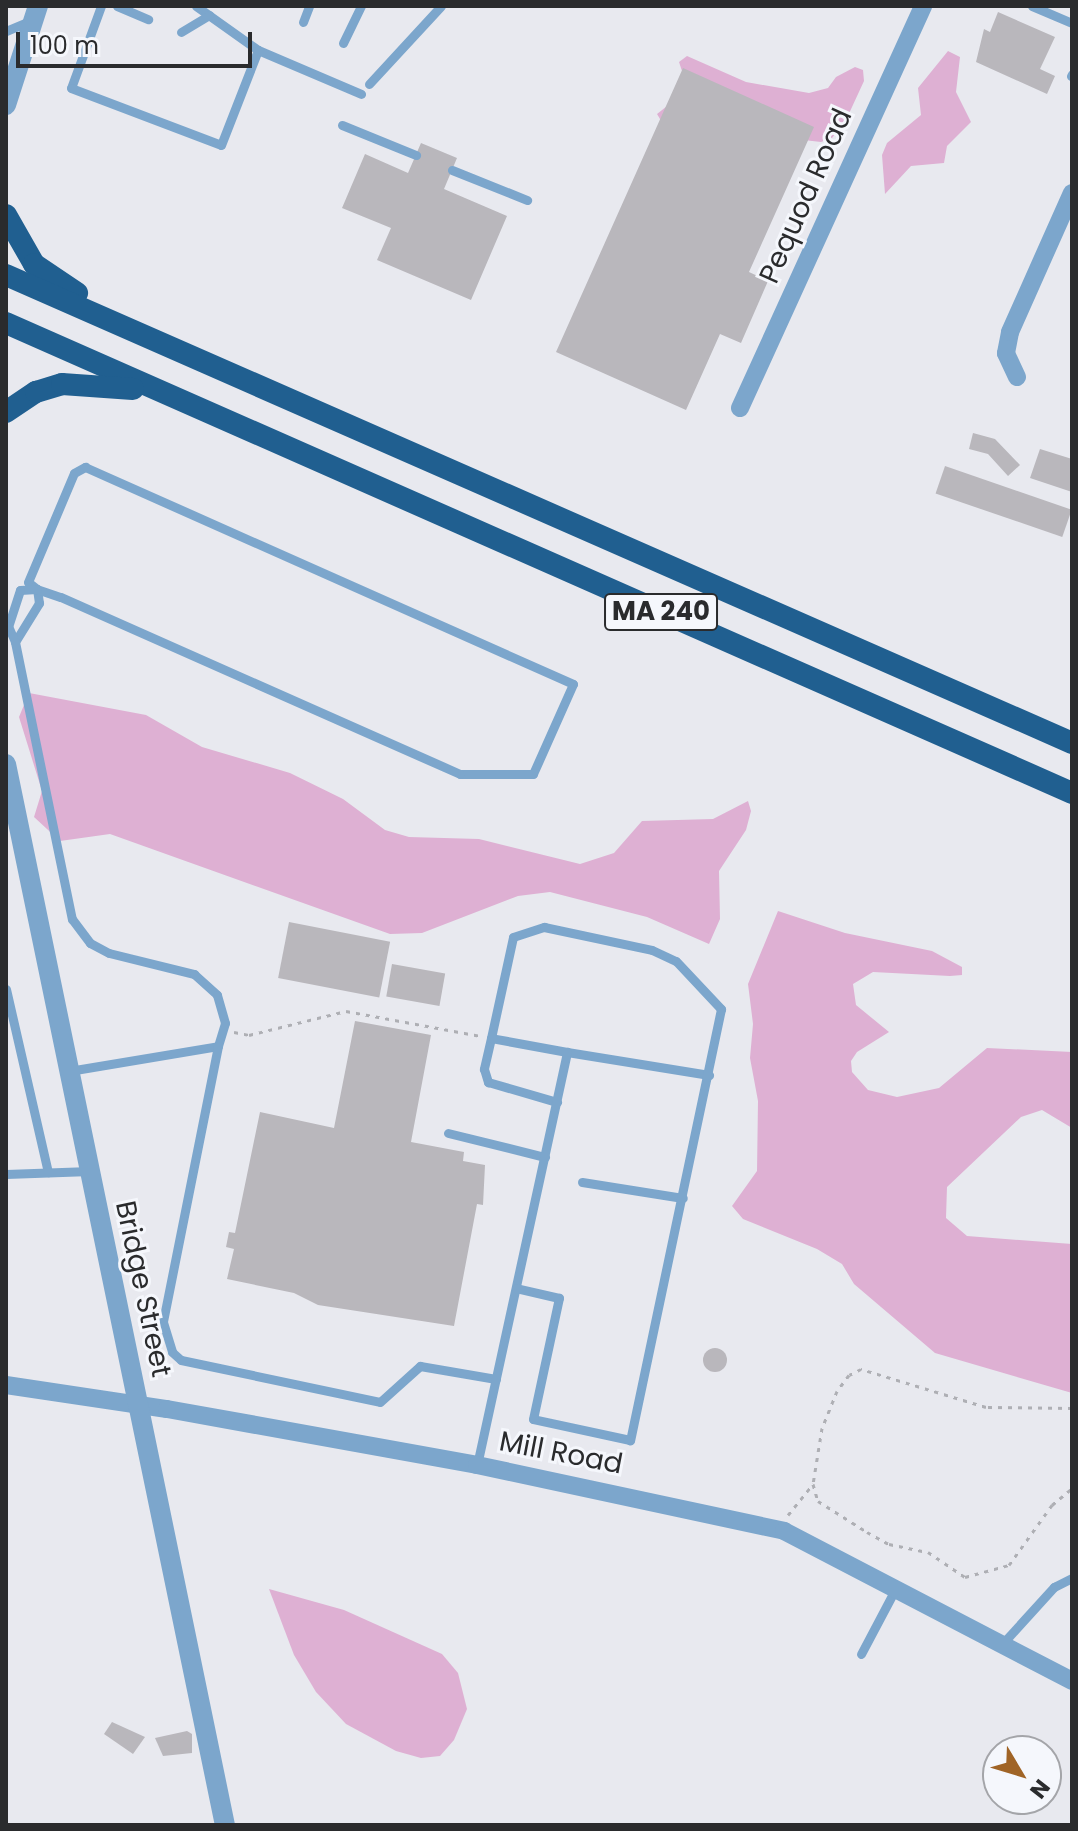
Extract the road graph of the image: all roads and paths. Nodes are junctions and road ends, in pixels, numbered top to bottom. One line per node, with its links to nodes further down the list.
1 (101, 6): 17 (lane)
2 (117, 6): 11 (lane)
3 (196, 6): 10 (lane)
4 (309, 6): 12 (lane)
5 (361, 6): 16 (lane)
6 (441, 6): 18 (lane)
7 (923, 6): 32 (street, Pequod Road)
8 (1032, 6): 13 (lane)
9 (36, 13): 14 (lane); 20 (street)
10 (209, 15): 15 (lane); 17 (lane)
11 (148, 19)
12 (303, 22)
13 (1072, 23)
14 (6, 31)
15 (181, 32)
16 (343, 43)
17 (258, 50): 19 (lane)
18 (369, 84)
19 (361, 94)
20 (6, 105)
21 (342, 125): 22 (lane)
22 (416, 155)
23 (452, 170): 25 (lane)
24 (1072, 193): 30 (street)
25 (527, 200)
26 (6, 215): 29 (highway)
27 (6, 275): 29 (highway, MA 240)
28 (6, 323): 31 (highway, MA 240)
29 (198, 359): 37 (highway, MA 240)
30 (1017, 377)
31 (170, 396): 33 (highway); 39 (highway, MA 240)
32 (740, 408)
33 (6, 412)
34 (37, 589): 34 (lane); 35 (lane); 35 (lane)
35 (16, 646): 36 (lane); 41 (lane)
36 (6, 651)
37 (1072, 743)
38 (7, 777): 45 (street, Bridge Street)
39 (1072, 793)
40 (6, 989): 51 (lane)
41 (223, 1030): 42 (path); 43 (lane)
42 (491, 1038): 44 (lane); 46 (lane); 47 (lane)
43 (218, 1046): 45 (lane); 56 (lane)
44 (567, 1052): 46 (lane); 47 (lane)
45 (69, 1071): 50 (street, Bridge Street)
46 (709, 1075): 54 (lane)
47 (557, 1102): 49 (lane)
48 (448, 1133): 49 (lane)
49 (545, 1157): 55 (lane)
50 (90, 1171): 51 (lane); 58 (street, Bridge Street)
51 (48, 1172): 52 (lane)
52 (6, 1174)
53 (582, 1182): 54 (lane)
54 (683, 1198): 55 (lane)
55 (516, 1288): 56 (lane)
56 (496, 1379): 60 (lane)
57 (6, 1385): 58 (street, Mill Road)
58 (139, 1404): 60 (street, Mill Road); 67 (street, Bridge Street)
59 (1072, 1408): 61 (path)
60 (477, 1465): 63 (street, Mill Road)
61 (1072, 1488)
62 (1072, 1578): 64 (lane)
63 (896, 1588): 64 (street, Mill Road); 65 (lane)
64 (1003, 1643): 66 (street, Mill Road)
65 (861, 1654)
66 (1072, 1681)
67 (225, 1825)

